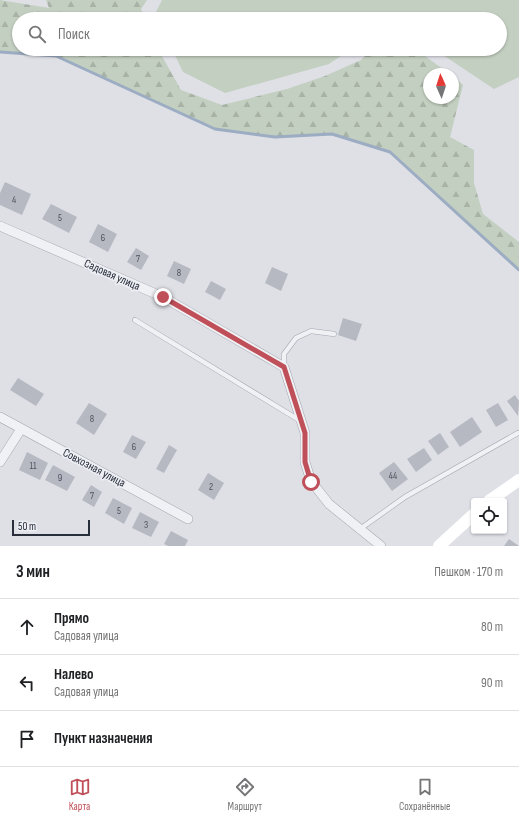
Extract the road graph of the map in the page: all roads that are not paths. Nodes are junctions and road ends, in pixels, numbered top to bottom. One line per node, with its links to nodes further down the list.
1 (0, 226): 4 (street, Садовая улица)
2 (135, 320): 6 (lane)
3 (334, 334): 4 (lane)
4 (284, 367): 6 (street)
5 (0, 417): 7 (street, Совхозная улица)
6 (301, 421): 14 (street)
7 (21, 429): 9 (street); 13 (street, Совхозная улица)
8 (518, 433): 14 (lane)
9 (0, 462)
10 (519, 480): 11 (main road)
11 (493, 498)
12 (471, 517): 16 (main road)
13 (188, 519)
14 (360, 529): 15 (street)
15 (381, 546)
16 (440, 546)

